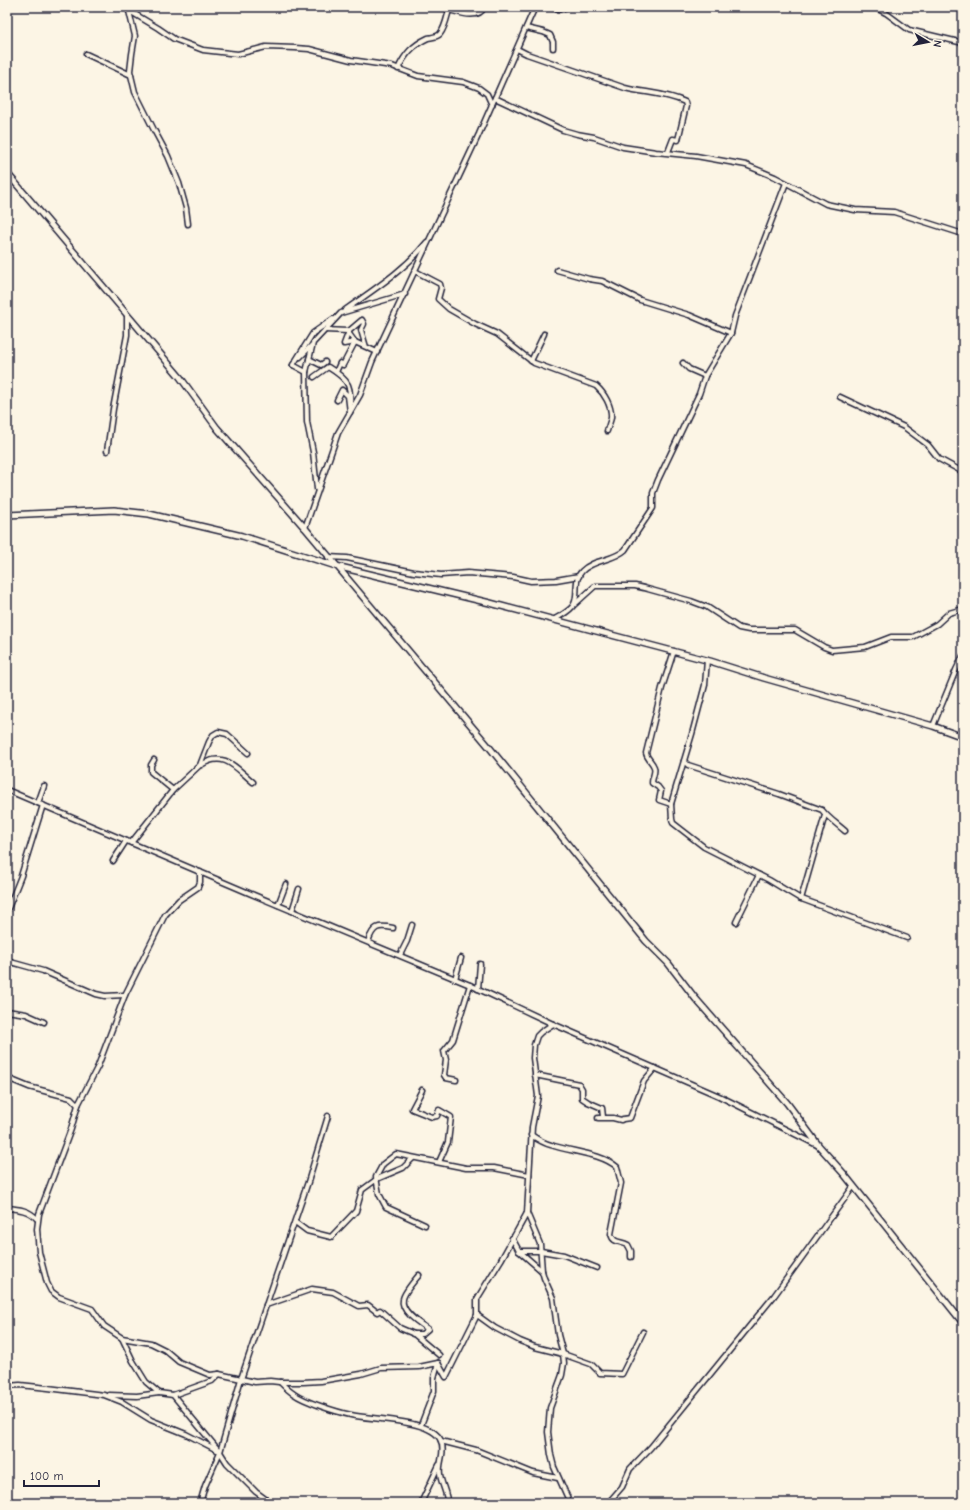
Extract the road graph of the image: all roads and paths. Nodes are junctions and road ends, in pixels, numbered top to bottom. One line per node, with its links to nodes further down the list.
1 (123, 7): 7 (street)
2 (484, 7): 13 (street)
3 (535, 7): 8 (street)
4 (548, 7): 5 (street)
5 (568, 7)
6 (874, 7): 9 (street)
7 (129, 11): 13 (street); 14 (street)
8 (526, 28): 10 (street); 11 (street)
9 (963, 43)
10 (552, 48)
11 (516, 49): 15 (street); 17 (street)
12 (86, 54): 14 (street)
13 (398, 68): 16 (street)
14 (131, 75): 20 (street)
15 (495, 98): 16 (street); 17 (street)
16 (492, 105): 22 (street)
17 (668, 152): 19 (street)
18 (7, 173): 27 (street)
19 (786, 183): 21 (street); 30 (street)
20 (188, 224)
21 (963, 234)
22 (432, 236): 24 (street); 26 (street)
23 (557, 270): 30 (street)
24 (415, 272): 25 (street); 37 (street)
25 (404, 294): 26 (street); 35 (street)
26 (341, 313): 28 (street); 40 (street)
27 (127, 315): 49 (street); 53 (street)
28 (325, 330): 29 (street); 33 (street)
29 (348, 332): 32 (street); 32 (street); 34 (street)
30 (731, 333): 43 (street)
31 (544, 334): 37 (street)
32 (355, 342): 34 (street); 42 (street)
33 (313, 343): 36 (street); 40 (street)
34 (366, 347): 35 (street)
35 (377, 352): 47 (street)
36 (310, 359): 38 (street); 41 (street)
37 (531, 361): 48 (street)
38 (325, 362)
39 (683, 363): 43 (street)
40 (293, 365): 41 (street)
41 (306, 372): 51 (street)
42 (336, 372): 44 (street); 47 (street)
43 (705, 376): 56 (street)
44 (314, 377)
45 (840, 397): 50 (street)
46 (337, 400): 47 (street)
47 (350, 412): 51 (street)
48 (607, 431)
49 (107, 451)
50 (963, 472)
51 (317, 491): 53 (street)
52 (7, 515): 55 (street)
53 (305, 528): 54 (street)
54 (328, 557): 55 (street); 56 (street)
55 (336, 566): 59 (street); 115 (street)
56 (579, 576): 57 (street)
57 (574, 605): 58 (street); 59 (street)
58 (963, 609)
59 (555, 619): 60 (street)
60 (674, 651): 62 (street); 74 (street)
61 (963, 656): 63 (street)
62 (708, 660): 63 (street); 67 (street)
63 (933, 726): 64 (street)
64 (963, 737)
65 (248, 752): 68 (street)
66 (154, 760): 72 (street)
67 (684, 761): 74 (street); 76 (street)
68 (200, 765): 69 (street); 72 (street)
69 (253, 782)
70 (44, 786): 73 (street)
71 (7, 790): 73 (street)
72 (173, 790): 79 (street)
73 (38, 803): 75 (street)
74 (671, 804): 82 (street)
75 (43, 805): 78 (street); 87 (street)
76 (825, 815): 77 (street); 85 (street)
77 (845, 831)
78 (126, 841): 79 (street); 80 (street)
79 (131, 843): 81 (street)
80 (113, 861)
81 (200, 872): 86 (street); 101 (street)
82 (759, 875): 85 (street); 89 (street)
83 (286, 884): 86 (street)
84 (299, 889): 88 (street)
85 (801, 899): 92 (street)
86 (278, 905): 88 (street)
87 (7, 911)
88 (292, 911): 93 (street)
89 (736, 922)
90 (412, 925): 94 (street)
91 (393, 928): 93 (street)
92 (907, 938)
93 (368, 942): 94 (street)
94 (400, 955): 98 (street)
95 (461, 958): 98 (street)
96 (7, 961): 101 (street)
97 (480, 964): 100 (street)
98 (455, 979): 99 (street)
99 (470, 985): 100 (street); 108 (street)
100 (478, 989): 104 (street)
101 (125, 995): 110 (street)
102 (7, 1011): 103 (street)
103 (44, 1022)
104 (553, 1024): 105 (street); 106 (street)
105 (655, 1068): 112 (street); 115 (street)
106 (535, 1075): 112 (street); 114 (street)
107 (7, 1078): 110 (street)
108 (456, 1080)
109 (422, 1090): 117 (street)
110 (78, 1105): 123 (street)
111 (328, 1116): 124 (street)
112 (603, 1117): 113 (street)
113 (598, 1118)
114 (531, 1135): 118 (street); 129 (street)
115 (819, 1146): 120 (street)
116 (413, 1158): 117 (street); 119 (street); 119 (street)
117 (439, 1162): 118 (street)
118 (529, 1174): 122 (street)
119 (377, 1179): 124 (street); 125 (street)
120 (853, 1186): 135 (street); 159 (street)
121 (7, 1208): 123 (street)
122 (527, 1213): 126 (street); 128 (street)
123 (37, 1219): 138 (street)
124 (295, 1222): 133 (street)
125 (424, 1224)
126 (512, 1238): 127 (street); 134 (street)
127 (519, 1250): 128 (street); 131 (street)
128 (541, 1251): 130 (street); 131 (street)
129 (631, 1257)
130 (598, 1268)
131 (542, 1271): 139 (street)
132 (419, 1275): 137 (street)
133 (266, 1305): 137 (street); 143 (street)
134 (477, 1315): 139 (street); 141 (street)
135 (963, 1324)
136 (643, 1332): 139 (street)
137 (413, 1334): 140 (street)
138 (122, 1338): 142 (street); 146 (street)
139 (563, 1354): 153 (street)
140 (440, 1355)
141 (438, 1363): 144 (street); 149 (street)
142 (219, 1374): 143 (street); 148 (street)
143 (241, 1380): 144 (street); 151 (street)
144 (280, 1382): 149 (street)
145 (7, 1386): 147 (street)
146 (159, 1393): 147 (street); 148 (street)
147 (104, 1395): 151 (street)
148 (173, 1396): 151 (street)
149 (421, 1425): 150 (street)
150 (441, 1441): 152 (street); 153 (street)
151 (220, 1452): 154 (street); 155 (street)
152 (440, 1464): 156 (street); 157 (street)
153 (558, 1478): 158 (street)
154 (200, 1503)
155 (271, 1503)
156 (421, 1503)
157 (447, 1503)
158 (570, 1503)
159 (608, 1503)

